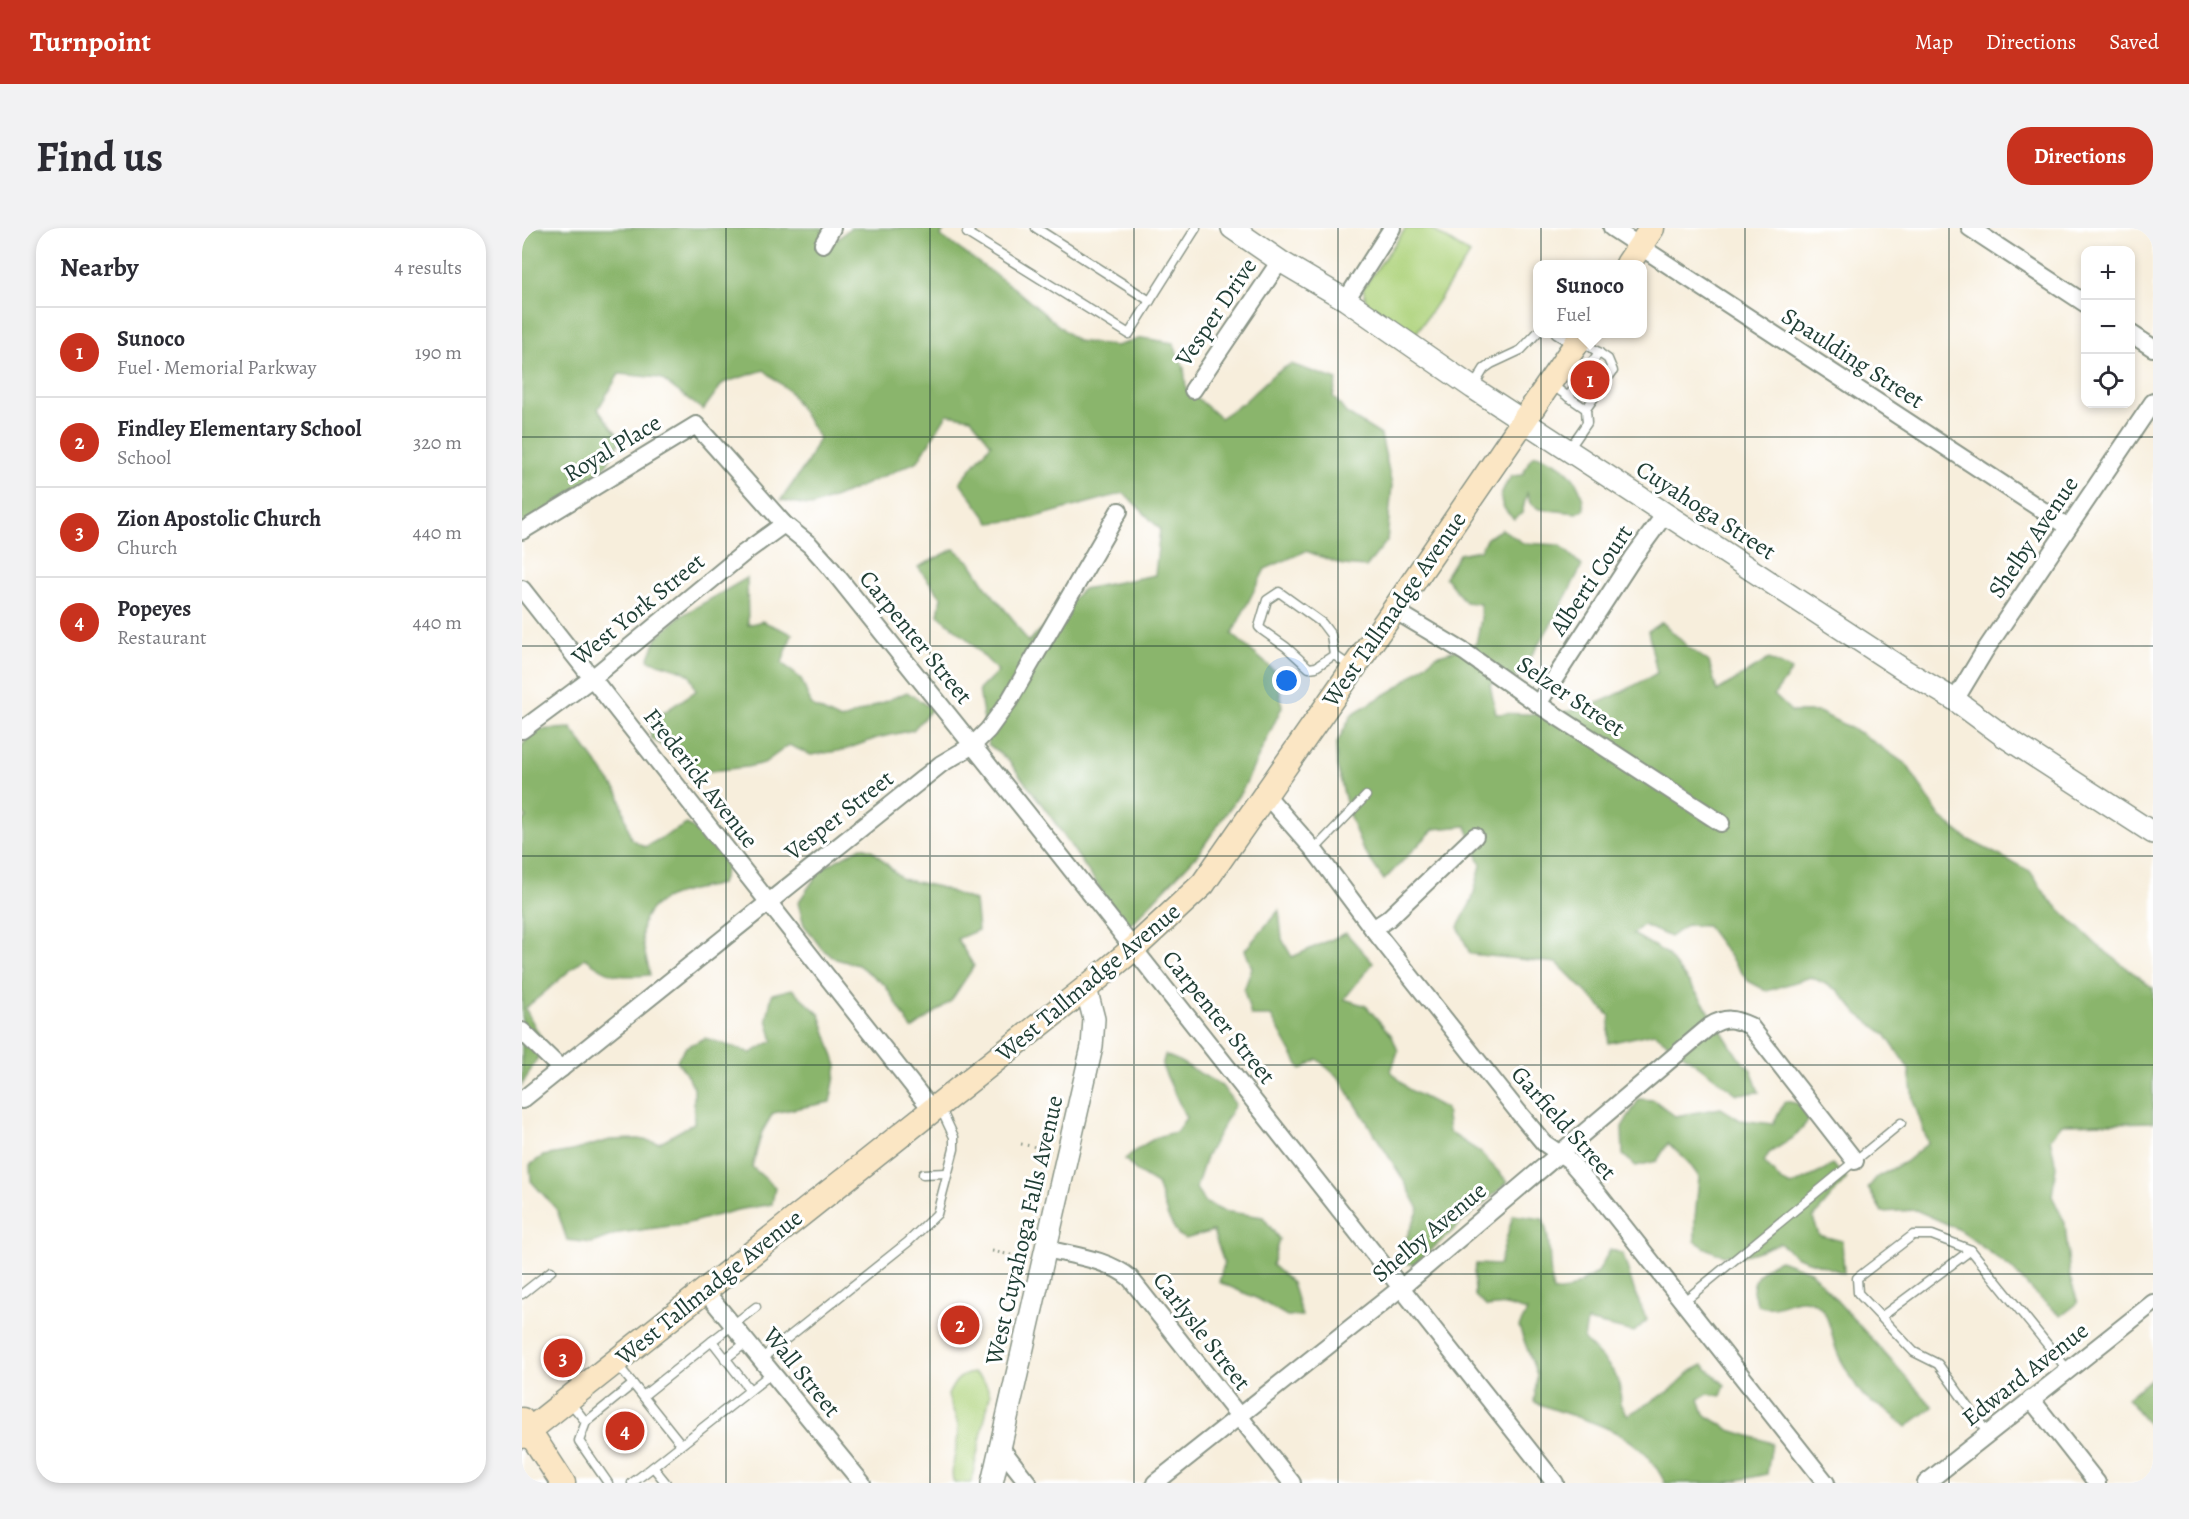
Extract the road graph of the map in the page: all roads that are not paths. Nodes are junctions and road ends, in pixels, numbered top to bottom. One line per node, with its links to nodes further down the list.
1 (832, 228): 9 (street)
2 (971, 228): 13 (lane)
3 (1036, 228): 13 (lane)
4 (1196, 228): 13 (lane)
5 (1232, 228): 11 (street, Cuyahoga Street)
6 (1392, 228): 12 (street)
7 (1612, 228): 10 (street, Spaulding Street)
8 (1970, 228): 14 (street)
9 (822, 244)
10 (1640, 246): 31 (street, Spaulding Street)
11 (1280, 261): 12 (street, Cuyahoga Street); 21 (street, Vesper Drive)
12 (1346, 300): 20 (street, Cuyahoga Street)
13 (1150, 301)
14 (2081, 301)
15 (2135, 336): 18 (street)
16 (1533, 337): 20 (lane)
17 (1573, 338): 19 (lane); 22 (main road, West Tallmadge Avenue)
18 (2153, 348)
19 (1599, 352): 22 (lane); 24 (lane)
20 (1473, 388): 25 (street, Cuyahoga Street)
21 (1193, 390)
22 (1558, 390): 24 (lane); 25 (main road, West Tallmadge Avenue)
23 (2153, 402): 31 (street, Shelby Avenue)
24 (1586, 409): 27 (lane)
25 (1524, 420): 27 (street, Cuyahoga Street); 34 (main road, West Tallmadge Avenue)
26 (696, 425): 30 (street, Carpenter Street); 32 (street, Royal Place)
27 (1569, 450): 29 (street, Cuyahoga Street)
28 (1119, 511): 40 (street, Vesper Street)
29 (1665, 514): 37 (street, Cuyahoga Street); 38 (street, Alberti Court)
30 (784, 524): 36 (street, West York Street); 40 (street, Carpenter Street)
31 (2068, 527): 37 (street, Shelby Avenue)
32 (522, 531)
33 (522, 588): 36 (street, Frederick Avenue)
34 (1394, 610): 35 (main road, West Tallmadge Avenue); 38 (street, Selzer Street)
35 (1343, 662): 35 (lane); 41 (main road, West Tallmadge Avenue)
36 (591, 679): 39 (street, West York Street); 47 (street, Frederick Avenue)
37 (1955, 700): 44 (street, Cuyahoga Street)
38 (1538, 704): 43 (street, Selzer Street)
39 (522, 730)
40 (973, 745): 47 (street, Vesper Street); 49 (street, Carpenter Street)
41 (1266, 795): 46 (street, Garfield Street); 49 (main road, West Tallmadge Avenue)
42 (1366, 796): 46 (lane)
43 (1721, 823)
44 (2153, 833)
45 (1475, 837): 48 (street)
46 (1314, 850): 48 (street, Garfield Street)
47 (768, 902): 52 (street, Vesper Street); 54 (street, Frederick Avenue)
48 (1374, 929): 56 (street, Garfield Street)
49 (1133, 949): 50 (main road, West Tallmadge Avenue); 63 (street, Carpenter Street)
50 (1086, 988): 54 (main road, West Tallmadge Avenue); 60 (street, West Cuyahoga Falls Avenue)
51 (522, 1031): 52 (street)
52 (561, 1069): 53 (street, Vesper Street)
53 (522, 1100)
54 (935, 1107): 58 (lane); 64 (main road, West Tallmadge Avenue)
55 (1901, 1123): 57 (lane)
56 (1560, 1152): 57 (street, Shelby Avenue); 63 (street, Shelby Avenue); 66 (street, Garfield Street)
57 (1855, 1161): 66 (lane)
58 (948, 1173): 59 (lane); 74 (lane)
59 (923, 1174)
60 (1046, 1249): 83 (street, Carlysle Street); 88 (street, West Cuyahoga Falls Avenue)
61 (1971, 1250): 69 (lane); 69 (lane); 76 (lane)
62 (552, 1271): 65 (lane)
63 (1402, 1287): 83 (street, Shelby Avenue); 99 (street, Carpenter Street)
64 (705, 1291): 70 (street, Wall Street); 75 (main road, West Tallmadge Avenue)
65 (522, 1294)
66 (1683, 1302): 100 (street, Garfield Street)
67 (2153, 1303): 76 (street, Edward Avenue)
68 (756, 1307): 70 (lane)
69 (1881, 1317): 86 (lane)
70 (733, 1324): 71 (lane); 72 (street, Wall Street)
71 (712, 1341): 73 (lane); 80 (lane)
72 (747, 1342): 73 (lane); 74 (street, Wall Street)
73 (725, 1359): 79 (lane)
74 (761, 1359): 77 (street, Wall Street)
75 (616, 1362): 78 (lane); 82 (main road, West Tallmadge Avenue)
76 (2068, 1370): 81 (street, Edward Avenue)
77 (772, 1372): 79 (lane); 94 (street, Wall Street)
78 (633, 1384): 80 (lane); 84 (lane)
79 (750, 1390): 87 (lane)
80 (643, 1396): 87 (lane)
81 (2031, 1399): 86 (street, Edward Avenue); 102 (street)
82 (568, 1400): 84 (lane); 85 (main road, West Tallmadge Avenue)
83 (1239, 1417): 97 (street, Shelby Avenue); 98 (street, Carlysle Street)
84 (586, 1422): 91 (lane)
85 (524, 1428): 90 (main road)
86 (1988, 1434): 101 (street, Edward Avenue)
87 (681, 1444): 89 (lane)
88 (1000, 1447): 95 (street, West Cuyahoga Falls Avenue); 96 (street)
89 (653, 1467): 92 (lane); 93 (lane)
90 (563, 1483)
91 (608, 1483)
92 (632, 1483)
93 (666, 1483)
94 (862, 1483)
95 (992, 1483)
96 (1028, 1483)
97 (1155, 1483)
98 (1292, 1483)
99 (1555, 1483)
100 (1827, 1483)
101 (1926, 1483)
102 (2097, 1483)

